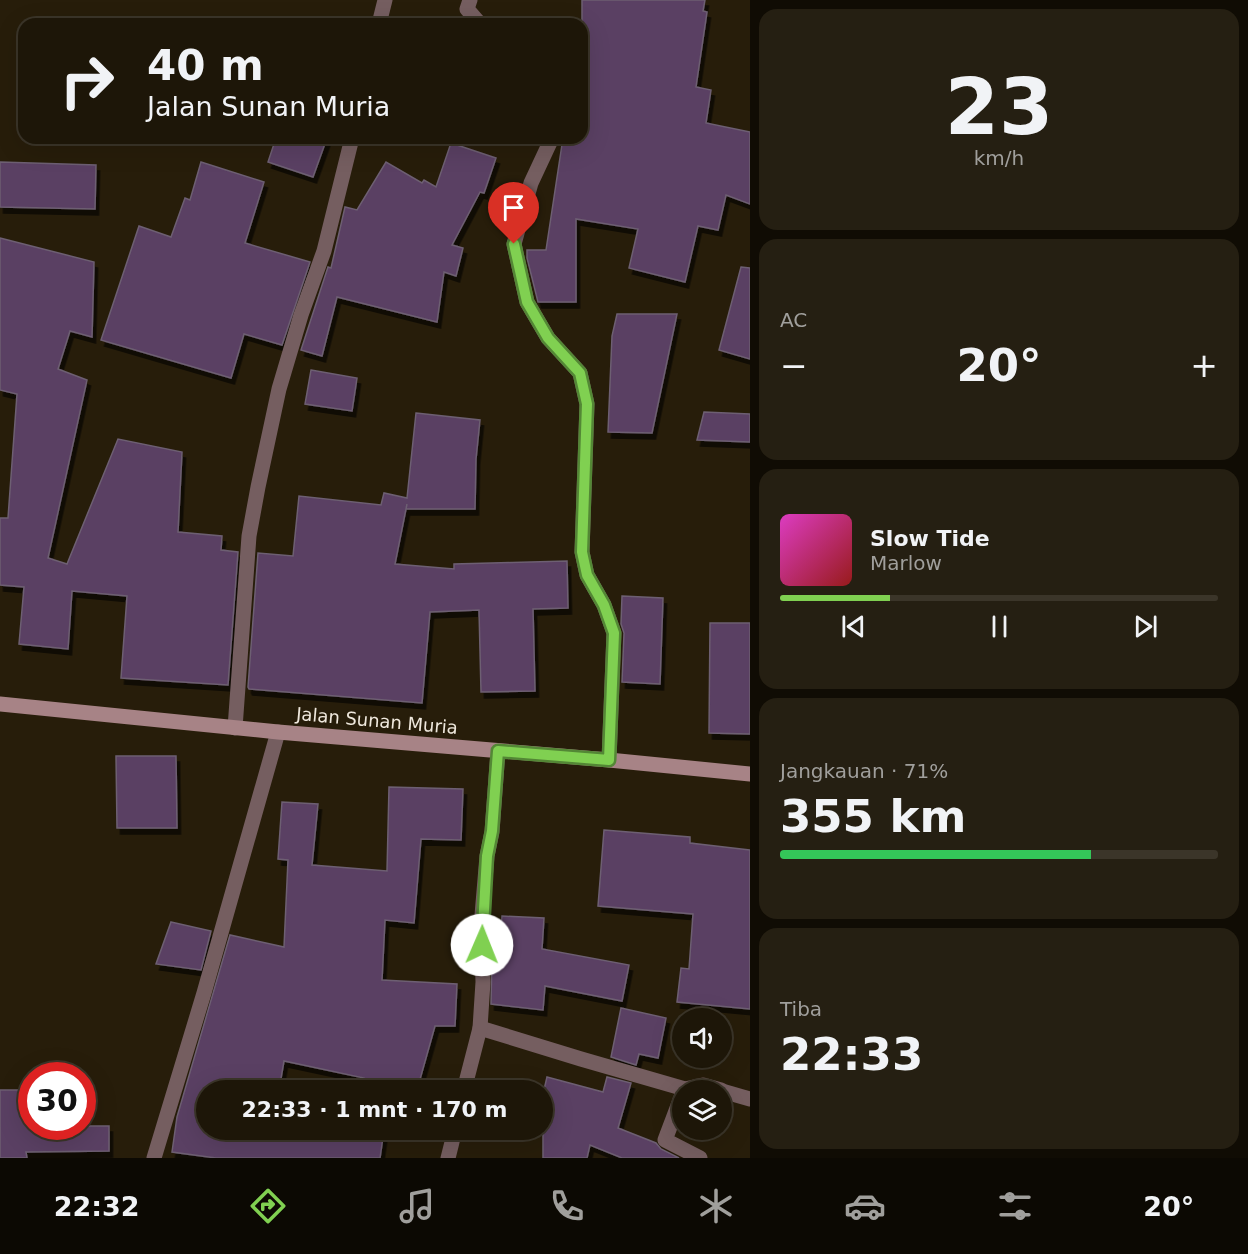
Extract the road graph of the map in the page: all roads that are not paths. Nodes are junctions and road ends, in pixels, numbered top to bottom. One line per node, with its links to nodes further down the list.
1 (385, 0): 3 (street)
2 (470, 0): 4 (street)
3 (380, 18)
4 (475, 18)
5 (351, 144): 8 (street)
6 (549, 144): 11 (street)
7 (0, 704): 8 (main road, Jalan Sunan Muria)
8 (235, 728): 9 (main road, Jalan Sunan Muria)
9 (278, 732): 10 (main road, Jalan Sunan Muria); 20 (street)
10 (498, 751): 11 (main road, Jalan Sunan Muria); 13 (street)
11 (609, 760): 12 (main road, Jalan Sunan Muria)
12 (750, 774)
13 (480, 1028): 14 (street); 15 (street)
14 (467, 1080)
15 (672, 1087)
16 (732, 1094): 17 (street)
17 (750, 1099)
18 (672, 1122): 22 (street)
19 (452, 1140): 21 (street)
20 (154, 1158)
21 (448, 1158)
22 (700, 1158)

